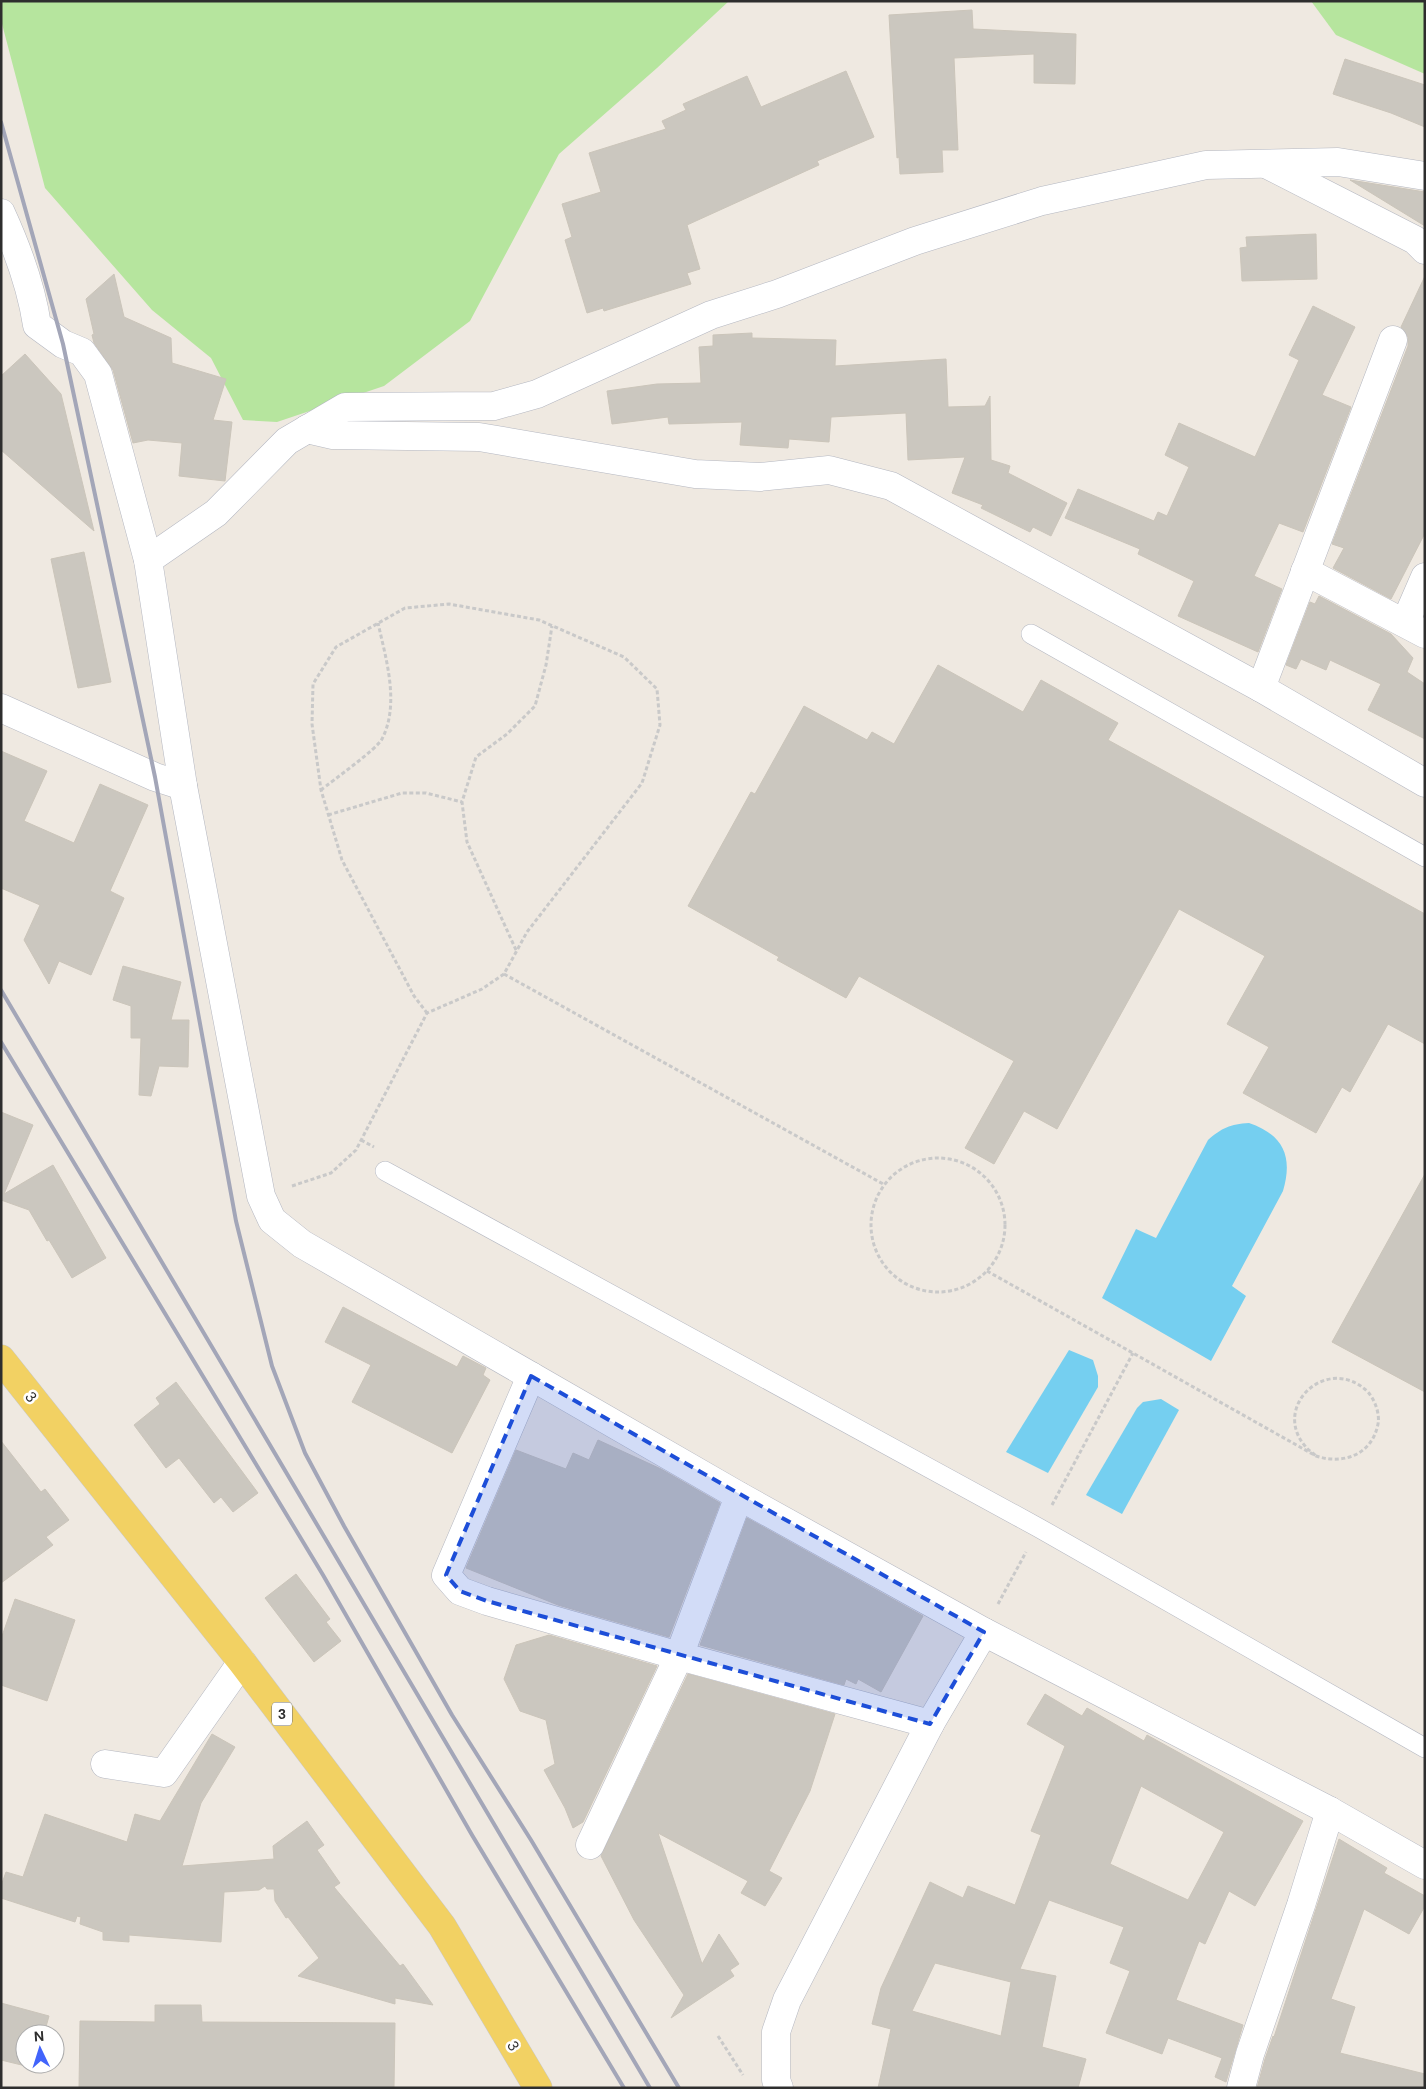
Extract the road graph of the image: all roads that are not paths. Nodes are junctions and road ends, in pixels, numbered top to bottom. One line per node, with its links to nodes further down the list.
1 (1266, 164): 2 (street); 4 (street); 6 (street)
2 (1425, 176)
3 (1, 214): 7 (street)
4 (1425, 250)
5 (1393, 340): 8 (street)
6 (307, 429): 7 (street); 12 (street)
7 (148, 560): 15 (street)
8 (1305, 571): 10 (street); 12 (street)
9 (1425, 577): 10 (street)
10 (1415, 629)
11 (1031, 634): 16 (lane)
12 (1261, 688): 14 (street)
13 (1, 708): 15 (street)
14 (1425, 783)
15 (183, 786): 19 (street)
16 (1425, 857)
17 (385, 1171): 25 (lane)
18 (1, 1359): 23 (main road, 3 / 3)
19 (531, 1376): 20 (street); 22 (street)
20 (739, 1496): 21 (street); 22 (street)
21 (984, 1632): 24 (street); 27 (street)
22 (678, 1656): 24 (street); 28 (street)
23 (242, 1662): 26 (street); 30 (main road, 3 / 3)
24 (930, 1724): 31 (street)
25 (1425, 1748)
26 (105, 1764)
27 (1330, 1811): 29 (street); 32 (street)
28 (590, 1845)
29 (1425, 1865)
30 (538, 2088)
31 (779, 2088)
32 (1241, 2088)

